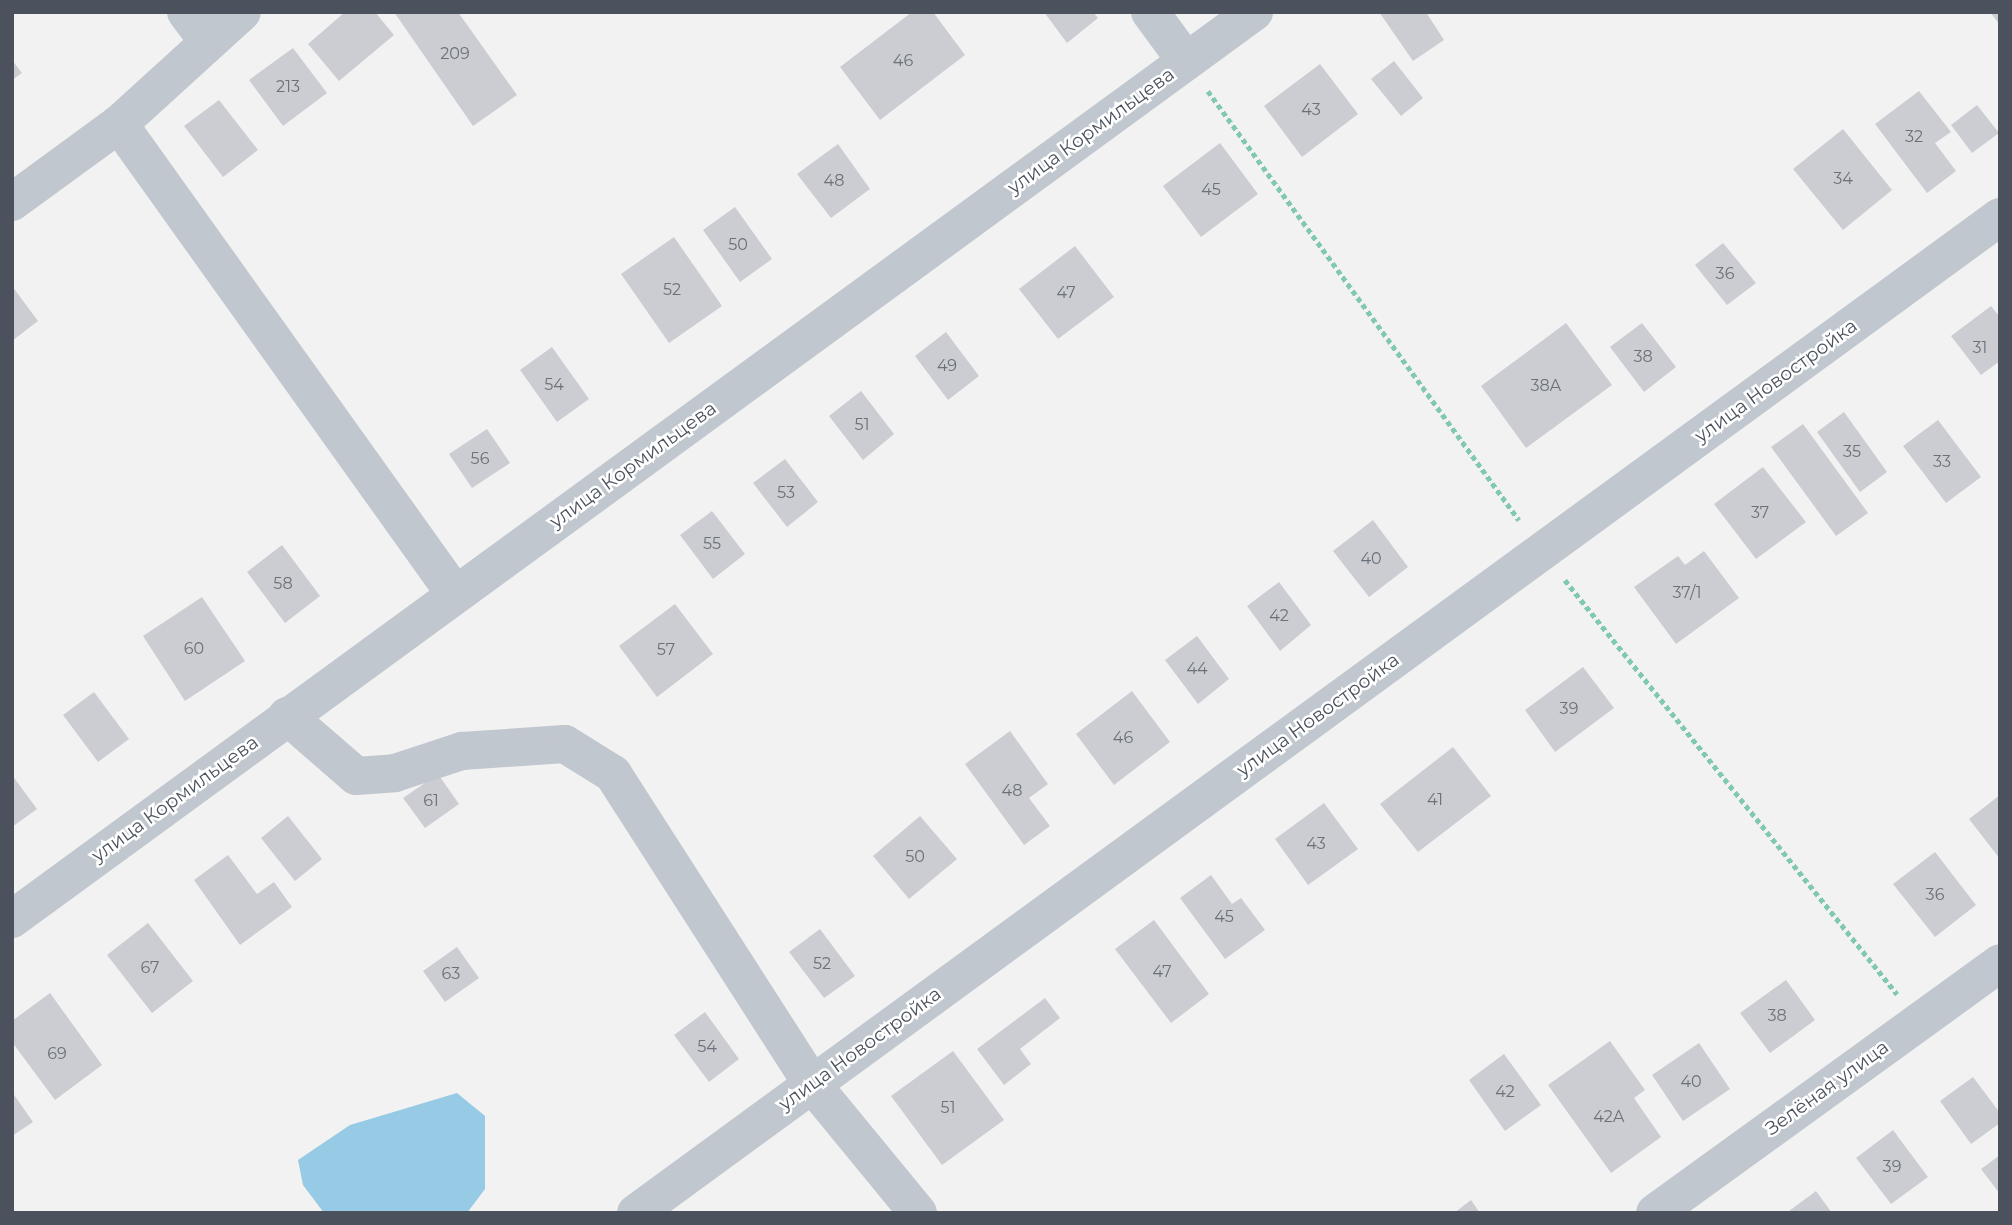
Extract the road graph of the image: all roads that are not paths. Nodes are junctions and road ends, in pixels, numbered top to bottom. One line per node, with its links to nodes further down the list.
1 (242, 12): 4 (street)
2 (1150, 12): 5 (street)
3 (1254, 12): 5 (street, улица Кормильцева)
4 (197, 26): 6 (street)
5 (1186, 61): 9 (street, улица Кормильцева)
6 (119, 124): 7 (street); 9 (street)
7 (12, 202)
8 (2000, 217): 13 (street, улица Новостройка)
9 (455, 594): 10 (street, улица Кормильцева)
10 (287, 716): 11 (street, улица Кормильцева); 13 (street)
11 (12, 919)
12 (2000, 963): 16 (street, Зелёная улица)
13 (812, 1084): 14 (street, улица Новостройка); 15 (street)
14 (636, 1213)
15 (918, 1213)
16 (1655, 1213)

